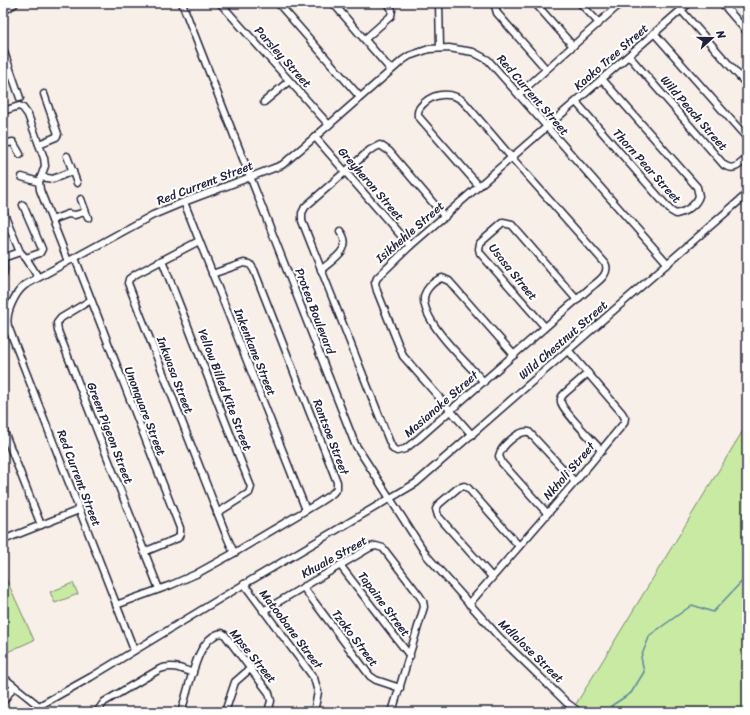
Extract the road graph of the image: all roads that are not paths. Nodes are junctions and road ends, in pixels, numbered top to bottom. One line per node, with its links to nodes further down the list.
1 (14, 3): 14 (main road)
2 (182, 3): 49 (street, Protea Boulevard)
3 (220, 3): 27 (street, Parsley Street)
4 (278, 3): 31 (street)
5 (333, 3): 19 (street)
6 (388, 3): 19 (street)
7 (439, 3): 21 (street)
8 (496, 3): 24 (street)
9 (535, 3): 20 (street)
10 (580, 3): 16 (street)
11 (621, 3): 16 (street)
12 (689, 3): 15 (street, Kaoko Tree Street)
13 (722, 3): 17 (street)
14 (3, 10)
15 (681, 10): 18 (street, Kaoko Tree Street); 28 (street)
16 (599, 23): 20 (street)
17 (747, 32)
18 (654, 34): 23 (street, Kaoko Tree Street); 39 (street, Wild Peach Street)
19 (365, 39): 25 (street)
20 (573, 46): 24 (street)
21 (440, 48): 25 (street, Red Current Street); 30 (street, Red Current Street)
22 (3, 49): 32 (street)
23 (629, 56): 26 (street, Kaoko Tree Street); 45 (street, Wild Peach Street)
24 (546, 69): 30 (street)
25 (392, 70): 31 (street, Red Current Street)
26 (602, 79): 34 (street, Kaoko Tree Street); 34 (street, Thorn Pear Street)
27 (290, 80): 33 (street); 36 (street, Parsley Street)
28 (747, 86)
29 (44, 94): 41 (street)
30 (519, 94): 37 (street, Red Current Street)
31 (360, 97): 36 (street, Red Current Street)
32 (20, 98)
33 (264, 102)
34 (576, 102): 37 (street, Kaoko Tree Street)
35 (3, 111): 41 (street)
36 (329, 125): 38 (street, Red Current Street)
37 (547, 128): 44 (street, Isikhehle Street); 71 (street, Red Current Street)
38 (315, 137): 47 (street, Greyheron Street); 49 (street, Red Current Street)
39 (747, 138)
40 (3, 144): 42 (street)
41 (39, 144): 50 (street)
42 (20, 154)
43 (67, 156): 46 (street)
44 (512, 158): 52 (street, Isikhehle Street); 52 (street); 77 (street, Masianoke Street)
45 (747, 158)
46 (73, 171): 50 (street); 51 (street)
47 (345, 172): 59 (street); 64 (street, Greyheron Street); 72 (street, Masianoke Street)
48 (22, 177): 50 (street)
49 (250, 177): 55 (street, Red Current Street); 88 (street, Protea Boulevard)
50 (40, 179): 61 (street)
51 (78, 183)
52 (479, 186): 59 (street, Isikhehle Street)
53 (747, 194): 71 (street, Wild Chestnut Street)
54 (81, 199): 58 (street)
55 (184, 202): 63 (street, Inkenkane Street); 67 (street, Red Current Street)
56 (23, 205): 66 (street)
57 (3, 211): 65 (street)
58 (85, 212): 60 (street); 61 (street)
59 (445, 217): 64 (street, Isikhehle Street)
60 (88, 218)
61 (52, 220): 70 (street)
62 (340, 231): 72 (street)
63 (199, 241): 69 (street, Inkwasa Street); 73 (street, Inkenkane Street)
64 (410, 246): 83 (street, Isikhehle Street)
65 (20, 252): 66 (street); 68 (street)
66 (26, 258): 75 (street)
67 (74, 258): 70 (street, Red Current Street); 76 (street, Unonquare Street)
68 (3, 259): 74 (street)
69 (162, 260): 91 (street, Yellow Billed Kite Street); 91 (street, Inkwasa Street)
70 (68, 261): 75 (street, Red Current Street)
71 (668, 264): 79 (street, Wild Chestnut Street)
72 (321, 270): 83 (street, Masianoke Street)
73 (212, 274): 90 (street, Inkenkane Street); 90 (street, Rantsoe Street)
74 (3, 275)
75 (38, 277): 89 (street, Red Current Street)
76 (91, 300): 97 (street, Green Pigeon Street); 97 (street, Unonquare Street)
77 (577, 300): 78 (street, Masianoke Street); 78 (street, Usasa Street)
78 (545, 327): 80 (street, Masianoke Street)
79 (568, 350): 81 (street, Nkholi Street); 85 (street, Wild Chestnut Street)
80 (514, 355): 82 (street, Masianoke Street); 82 (street)
81 (588, 373): 86 (street, Nkholi Street); 86 (street)
82 (484, 382): 83 (street, Masianoke Street)
83 (450, 410): 85 (street, Isikhehle Street)
84 (3, 429): 93 (street)
85 (472, 435): 88 (street, Wild Chestnut Street)
86 (602, 451): 87 (street, Nkholi Street)
87 (575, 482): 92 (street, Nkholi Street); 92 (street)
88 (389, 498): 101 (street, Wild Chestnut Street); 104 (street, Protea Boulevard)
89 (79, 510): 93 (street); 105 (street, Red Current Street)
90 (306, 510): 98 (street, Rantsoe Street)
91 (217, 513): 98 (street, Inkwasa Street)
92 (547, 513): 96 (street, Nkholi Street)
93 (41, 525): 95 (street)
94 (3, 532): 95 (street)
95 (4, 539)
96 (519, 546): 100 (street, Nkholi Street); 100 (street)
97 (144, 552): 103 (street, Green Pigeon Street)
98 (234, 553): 103 (street, Rantsoe Street)
99 (340, 565): 102 (street, Khuale Street); 108 (street, Tapaine Street); 108 (street, Khuale Street)
100 (492, 577): 104 (street, Nkholi Street)
101 (244, 584): 106 (street, Matoobane Street); 107 (street, Wild Chestnut Street)
102 (303, 587): 106 (street, Khuale Street); 113 (street, Tzoko Street)
103 (159, 589): 105 (street, Rantsoe Street)
104 (469, 604): 123 (street, Mdlalose Street)
105 (116, 605): 107 (street, Red Current Street)
106 (263, 611): 121 (street, Matoobane Street)
107 (134, 650): 115 (street, Wild Chestnut Street)
108 (410, 656): 113 (street, Khuale Street)
109 (251, 668): 110 (street, Mpse Street); 119 (street); 120 (street, Mpse Street)
110 (193, 673): 117 (street); 118 (street, Mpse Street)
111 (3, 677): 112 (street)
112 (14, 686): 114 (street); 115 (street)
113 (400, 688): 122 (street, Khuale Street)
114 (3, 702)
115 (39, 706): 116 (street)
116 (35, 712)
117 (97, 712)
118 (181, 712)
119 (225, 712)
120 (268, 712)
121 (314, 712)
122 (392, 712)
123 (579, 712)

